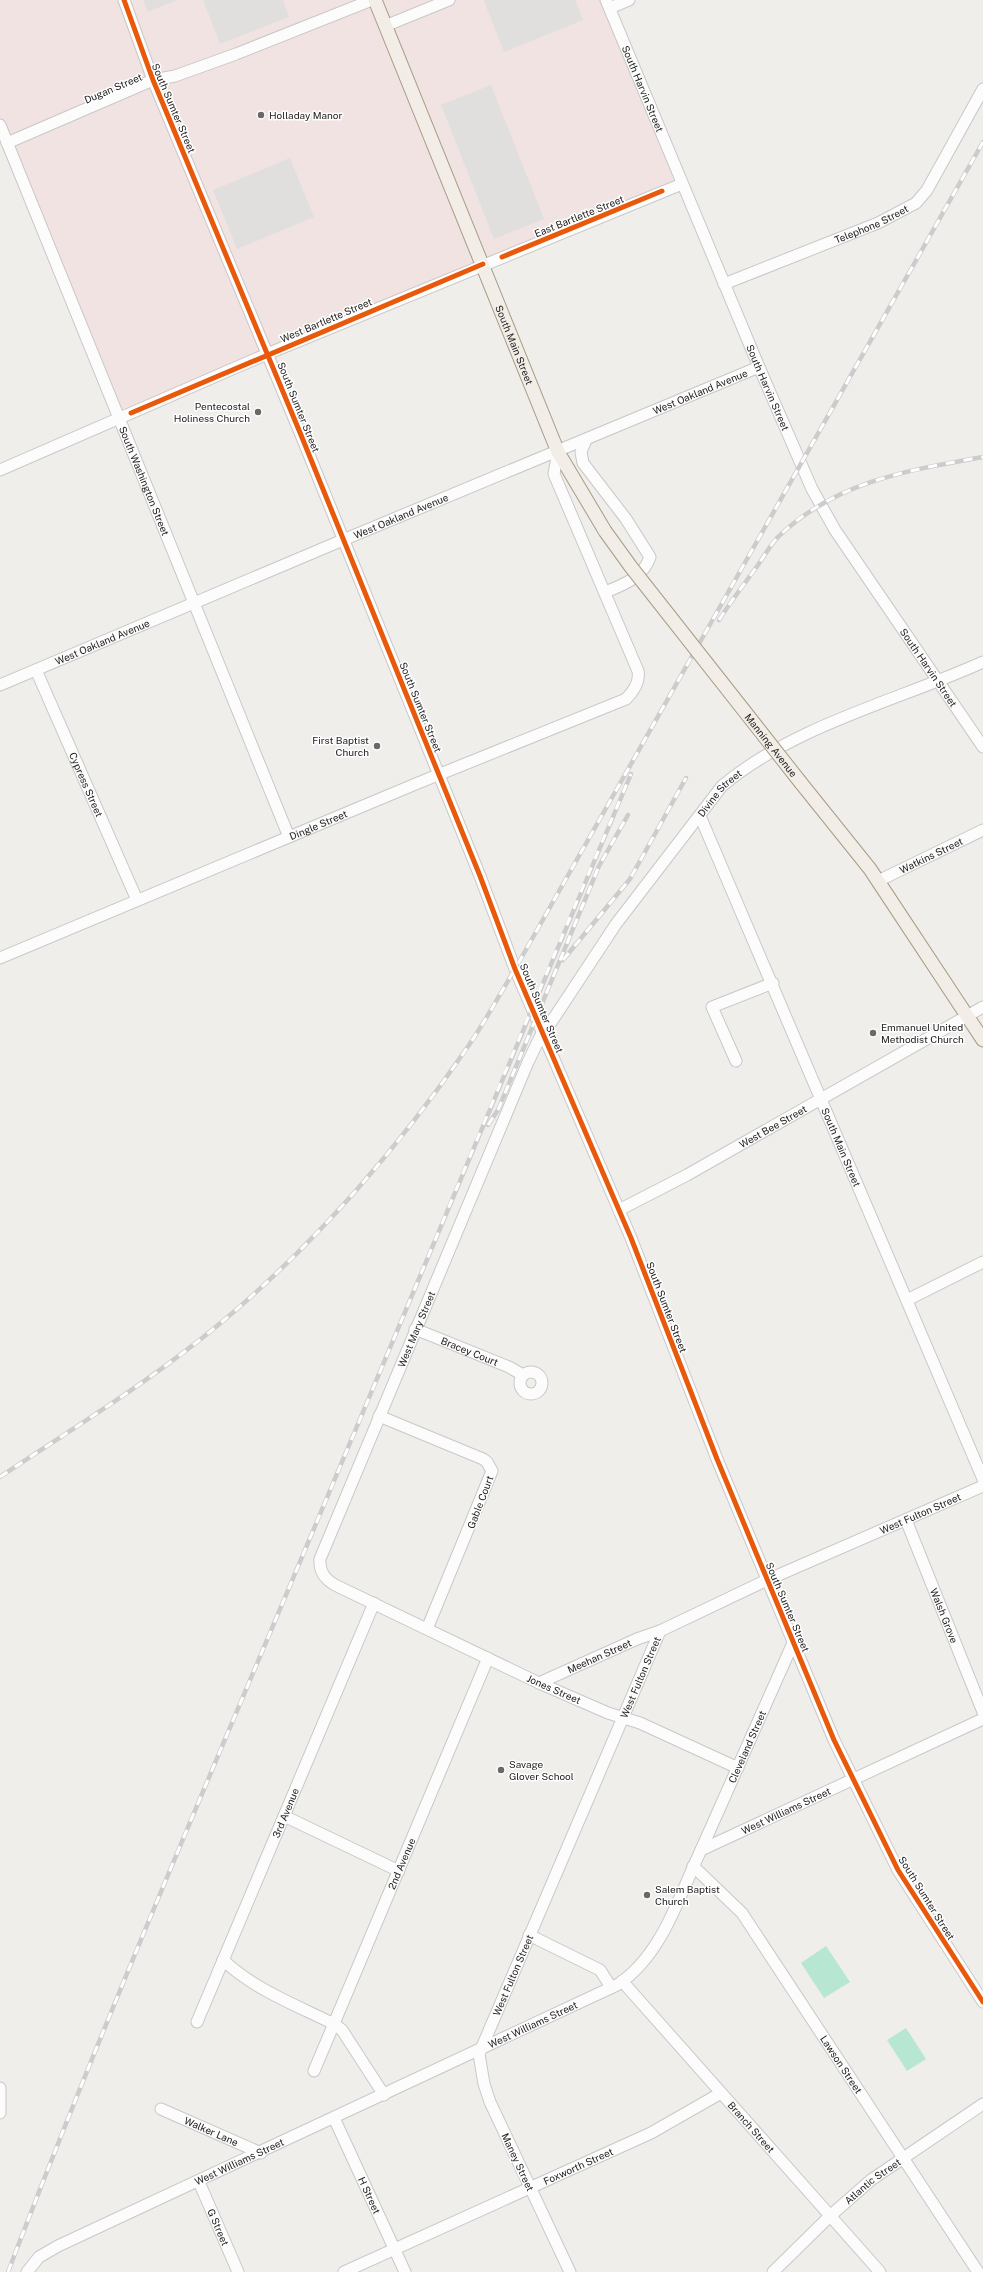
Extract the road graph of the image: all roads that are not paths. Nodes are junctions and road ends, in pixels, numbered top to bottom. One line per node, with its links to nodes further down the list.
1 (124, 0): 7 (street, South Sumter Street)
2 (373, 0): 6 (main road, South Main Street); 7 (street, Dugan Street)
3 (449, 0): 6 (street)
4 (629, 0): 5 (street)
5 (608, 4): 11 (street, South Harvin Street)
6 (385, 26): 12 (main road, South Main Street)
7 (153, 80): 10 (street, Dugan Street); 14 (street, South Sumter Street)
8 (983, 89): 13 (street, Telephone Street)
9 (0, 125): 10 (street, South Washington Street)
10 (7, 143): 16 (street, South Washington Street)
11 (682, 184): 12 (street, East Bartlette Street); 13 (street, South Harvin Street)
12 (483, 264): 14 (street, West Bartlette Street); 18 (main road, South Main Street)
13 (724, 284): 15 (street, South Harvin Street)
14 (268, 354): 16 (street, West Bartlette Street); 20 (street, South Sumter Street)
15 (759, 367): 17 (street, West Oakland Avenue); 25 (street, South Harvin Street)
16 (119, 418): 19 (street, West Bartlette Street); 22 (street, South Washington Street)
17 (586, 440): 18 (street, West Oakland Avenue); 21 (street)
18 (558, 452): 20 (street, West Oakland Avenue); 21 (street); 32 (main road, Manning Avenue, bridge)
19 (0, 470)
20 (342, 540): 22 (street, West Oakland Avenue); 28 (street, South Sumter Street)
21 (606, 592): 28 (street, Dingle Street)
22 (194, 603): 24 (street, West Oakland Avenue); 31 (street, South Washington Street)
23 (983, 662): 25 (street, Divine Street)
24 (36, 670): 26 (street, West Oakland Avenue); 33 (street, Cypress Street)
25 (939, 680): 27 (street, South Harvin Street); 29 (street, Divine Street)
26 (0, 685)
27 (983, 747)
28 (439, 775): 31 (street, Dingle Street); 38 (street, South Sumter Street)
29 (700, 816): 35 (street, South Main Street); 38 (street, Divine Street)
30 (983, 830): 32 (street, Watkins Street)
31 (289, 837): 33 (street, Dingle Street)
32 (878, 881): 37 (main road, Manning Avenue)
33 (137, 900): 34 (street, Dingle Street)
34 (0, 958)
35 (773, 983): 40 (street); 41 (street, South Main Street)
36 (983, 1007): 37 (street, West Bee Street)
37 (967, 1015): 39 (main road, Manning Avenue); 41 (street, West Bee Street)
38 (543, 1032): 42 (street, South Sumter Street); 45 (street, West Mary Street)
39 (983, 1040)
40 (736, 1061)
41 (822, 1099): 42 (street, West Bee Street); 44 (street, South Main Street)
42 (619, 1210): 51 (street, South Sumter Street)
43 (983, 1262): 44 (street)
44 (907, 1300): 48 (street, South Main Street)
45 (415, 1328): 46 (street, Bracey Court); 47 (street, West Mary Street)
46 (523, 1375)
47 (379, 1416): 52 (street, West Mary Street); 53 (street, Gable Court)
48 (983, 1479)
49 (983, 1486): 50 (street, West Fulton Street)
50 (906, 1520): 51 (street, West Fulton Street); 58 (street, Walsh Grove)
51 (767, 1580): 54 (street, West Fulton Street); 55 (street, South Sumter Street)
52 (374, 1603): 53 (street, Jones Street); 63 (street, 3rd Avenue)
53 (427, 1629): 56 (street, Jones Street)
54 (660, 1631): 57 (street, Meehan Street); 59 (street, West Fulton Street)
55 (793, 1643): 61 (street, Cleveland Street); 62 (street, South Sumter Street)
56 (488, 1658): 57 (street, Jones Street); 66 (street, 2nd Avenue)
57 (539, 1684): 59 (street, Jones Street)
58 (983, 1712)
59 (624, 1718): 61 (street, Jones Street); 67 (street, West Fulton Street)
60 (983, 1719): 62 (street, West Williams Street)
61 (738, 1768): 64 (street, Cleveland Street)
62 (852, 1780): 64 (street, West Williams Street); 71 (street, South Sumter Street)
63 (284, 1816): 66 (street); 68 (street, 3rd Avenue)
64 (701, 1850): 65 (street, West Williams Street)
65 (693, 1866): 69 (street, West Williams Street); 84 (street, Lawson Street)
66 (399, 1872): 73 (street, 2nd Avenue)
67 (529, 1935): 70 (street); 74 (street, West Fulton Street)
68 (223, 1960): 72 (street, 3rd Avenue); 73 (street)
69 (622, 1981): 70 (street, West Williams Street); 77 (street, Branch Street)
70 (611, 1987): 74 (street, West Williams Street)
71 (983, 2002)
72 (197, 2022)
73 (334, 2024): 75 (street, 2nd Avenue); 78 (street)
74 (480, 2049): 78 (street, West Williams Street); 86 (street, Maney Street)
75 (314, 2071)
76 (0, 2088): 81 (street)
77 (721, 2093): 86 (street, Foxworth Street); 87 (street, Branch Street)
78 (384, 2095): 82 (street, West Williams Street)
79 (983, 2104): 84 (street, Atlantic Street)
80 (161, 2109): 83 (street, Walker Lane)
81 (0, 2113)
82 (334, 2118): 83 (street, West Williams Street); 88 (street, H Street)
83 (261, 2153): 85 (street, West Williams Street)
84 (903, 2157): 87 (street, Atlantic Street); 96 (street, Lawson Street)
85 (199, 2182): 89 (street, West Williams Street); 90 (street, G Street)
86 (530, 2189): 88 (street, Foxworth Street); 93 (street, Maney Street)
87 (830, 2216): 94 (street, Atlantic Street); 95 (street, Branch Street)
88 (395, 2250): 91 (street, Foxworth Street); 92 (street, H Street)
89 (27, 2272)
90 (238, 2272)
91 (344, 2272)
92 (405, 2272)
93 (570, 2272)
94 (773, 2272)
95 (880, 2272)
96 (978, 2272)

